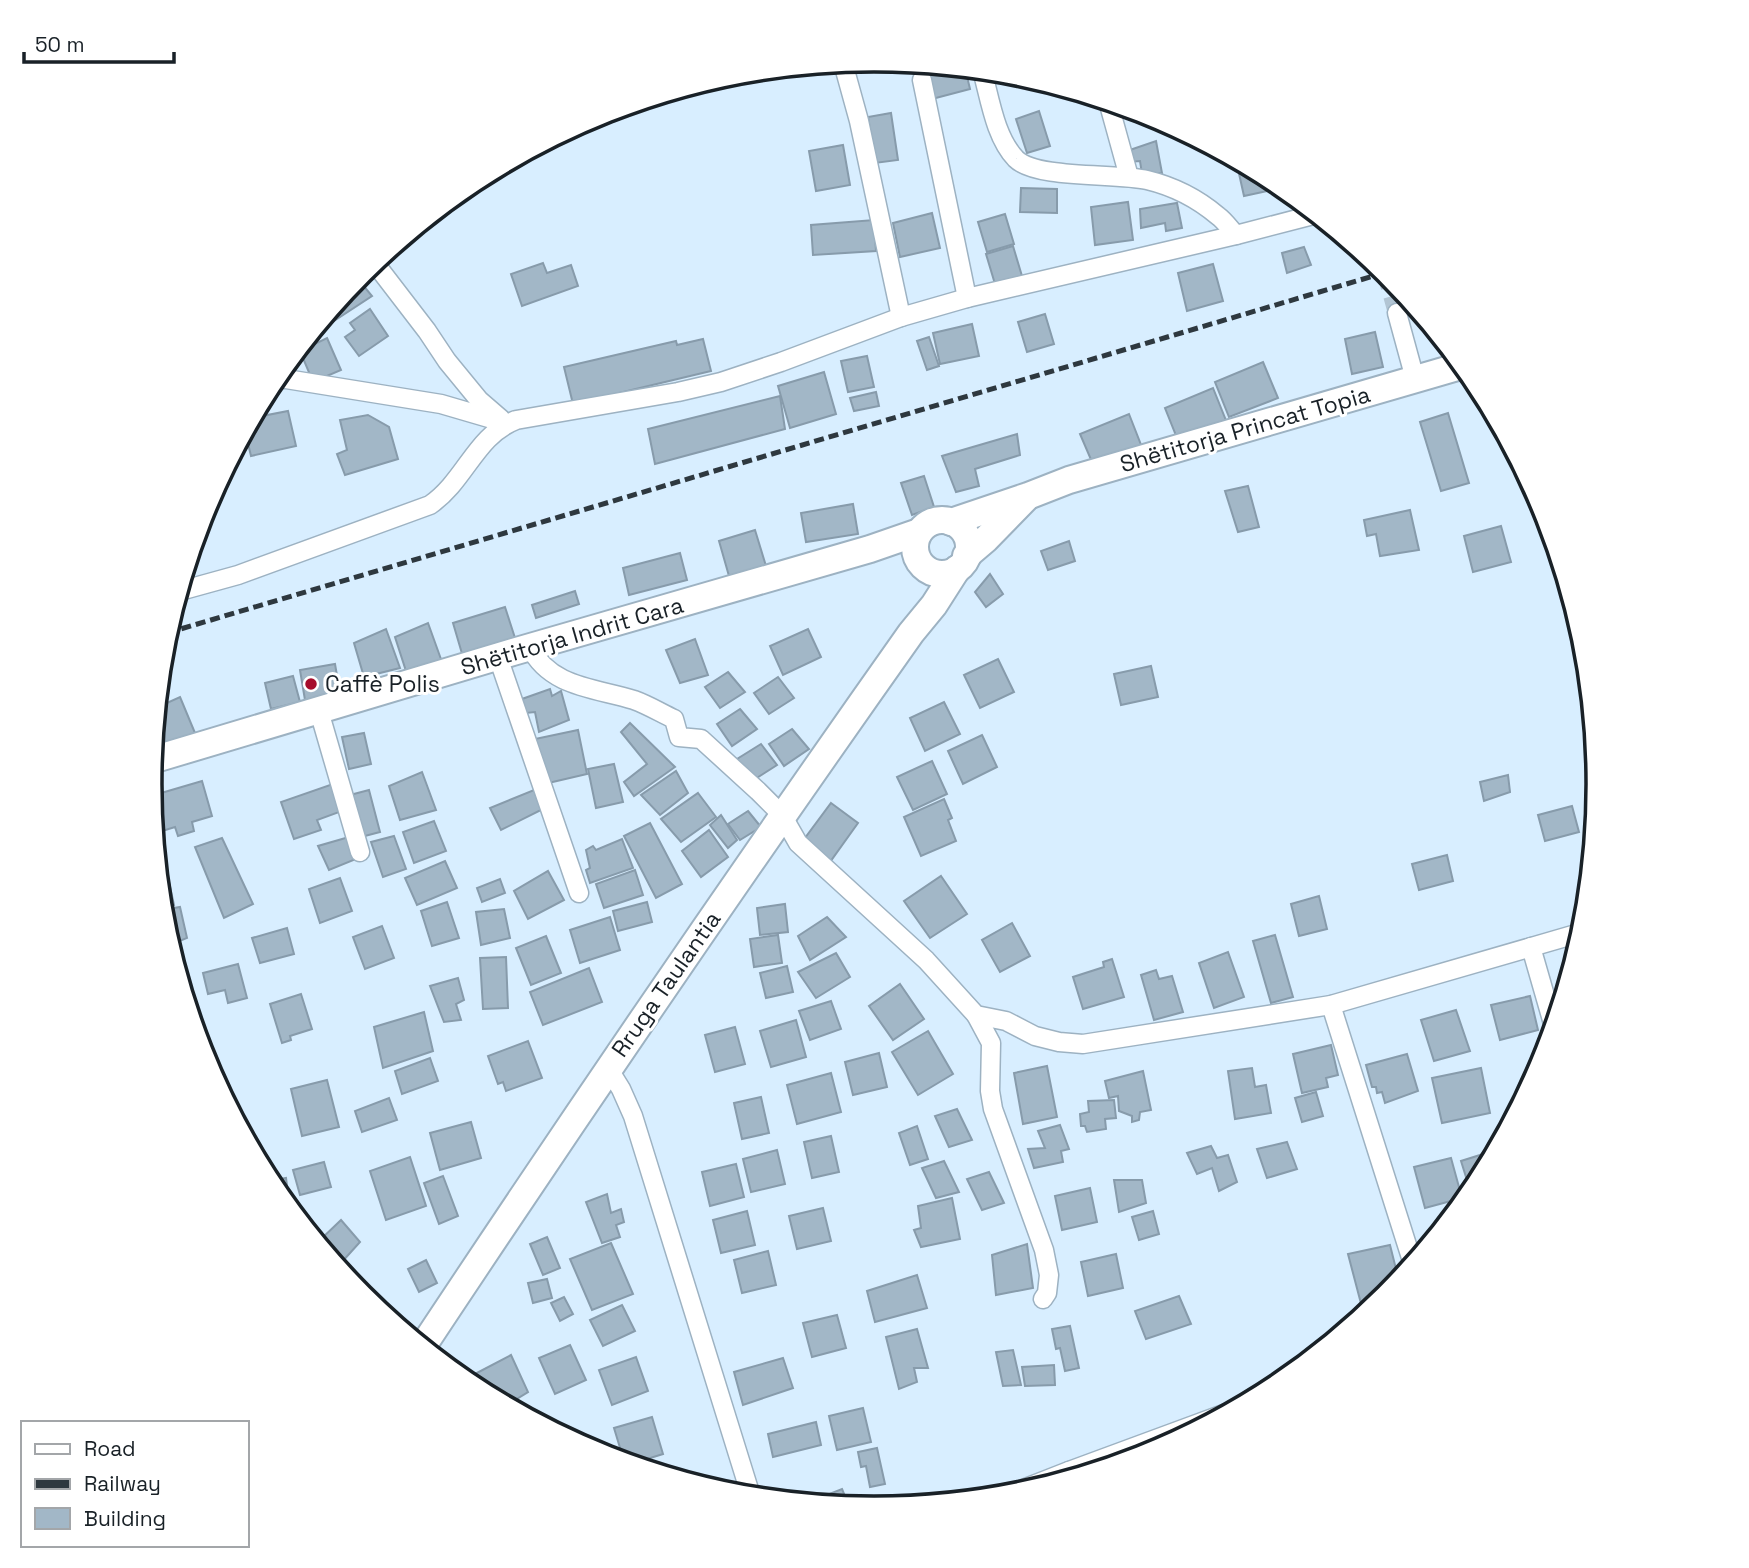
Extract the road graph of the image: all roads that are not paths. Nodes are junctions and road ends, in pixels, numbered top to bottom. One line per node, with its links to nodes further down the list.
1 (846, 73): 11 (street)
2 (922, 80): 9 (street)
3 (985, 81): 5 (street)
4 (1111, 113): 5 (street)
5 (1129, 177): 7 (street)
6 (1305, 217): 7 (street)
7 (1236, 236): 9 (street)
8 (381, 271): 15 (street)
9 (967, 298): 11 (street)
10 (1396, 313): 13 (street)
11 (901, 317): 15 (street)
12 (1453, 368): 13 (main road, Shëtitorja Princat Topia)
13 (1415, 379): 16 (main road, Shëtitorja Princat Topia)
14 (288, 380): 15 (street)
15 (506, 423): 22 (street)
16 (1028, 496): 17 (main road, Shëtitorja Princat Topia); 20 (main road, Shëtitorja Princat Topia)
17 (951, 522): 18 (main road); 20 (main road)
18 (919, 532): 19 (main road, Shëtitorja Indrit Cara); 21 (main road)
19 (870, 549): 21 (main road); 24 (main road, Shëtitorja Indrit Cara)
20 (962, 562): 21 (main road); 23 (main road, Rruga Taulantia)
21 (923, 566): 23 (main road, Rruga Taulantia)
22 (190, 588)
23 (916, 628): 28 (main road, Rruga Taulantia)
24 (530, 647): 25 (main road, Shëtitorja Indrit Cara); 28 (street)
25 (498, 657): 26 (main road, Shëtitorja Indrit Cara); 30 (street)
26 (319, 711): 27 (main road, Shëtitorja Indrit Cara); 29 (street)
27 (163, 757)
28 (782, 815): 35 (street); 36 (main road, Rruga Taulantia)
29 (360, 852)
30 (579, 892)
31 (1570, 936): 32 (street)
32 (1531, 947): 33 (street); 34 (street)
33 (1331, 1005): 35 (street); 37 (street)
34 (1549, 1011)
35 (976, 1015): 38 (street)
36 (608, 1068): 39 (main road, Rruga Taulantia); 40 (street)
37 (1410, 1254)
38 (1043, 1299)
39 (428, 1338)
40 (748, 1485)

